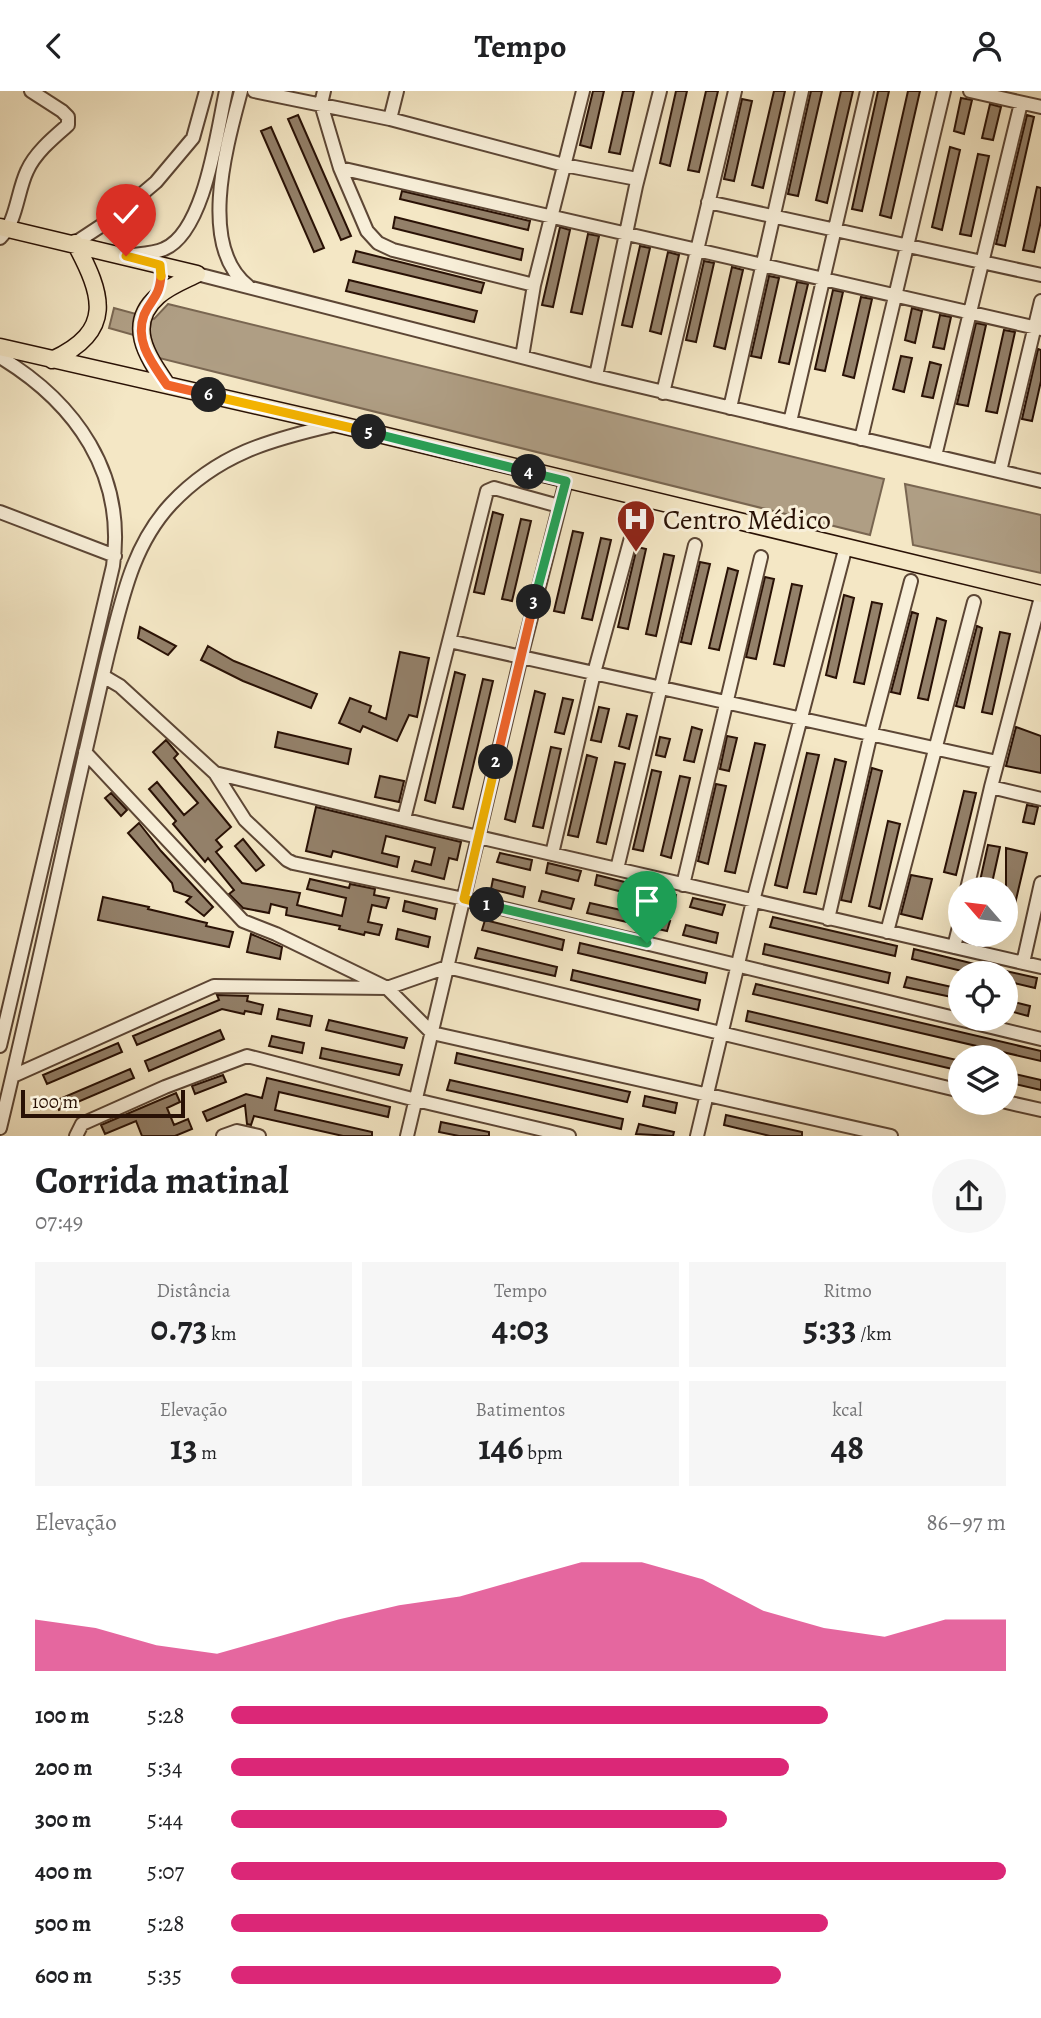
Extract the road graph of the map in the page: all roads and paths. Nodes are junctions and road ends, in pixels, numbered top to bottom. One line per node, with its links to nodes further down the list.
1 (31, 91): 25 (street)
2 (206, 91): 27 (street)
3 (226, 91): 30 (street)
4 (241, 91): 38 (street)
5 (254, 91): 14 (street)
6 (397, 91): 17 (street)
7 (583, 91): 18 (street)
8 (660, 91): 20 (street)
9 (735, 91): 21 (street)
10 (802, 91): 23 (street)
11 (867, 91): 24 (street)
12 (944, 91): 28 (street)
13 (970, 91): 15 (street)
14 (322, 97): 17 (street); 19 (street)
15 (1021, 103): 16 (street); 31 (street)
16 (1041, 107)
17 (390, 119): 18 (street)
18 (564, 165): 20 (street); 22 (street)
19 (340, 168): 22 (street); 37 (street)
20 (638, 179): 26 (street)
21 (708, 202): 23 (street); 29 (street)
22 (550, 217): 26 (street); 37 (street)
23 (773, 217): 24 (street); 33 (street)
24 (834, 231): 28 (street); 36 (street)
25 (3, 232): 27 (main road)
26 (626, 234): 29 (street); 48 (street)
27 (75, 243): 30 (main road); 47 (main road)
28 (907, 247): 31 (street); 40 (street)
29 (697, 250): 33 (street); 50 (street)
30 (126, 256): 32 (main road)
31 (981, 263): 35 (street); 42 (street)
32 (160, 265): 34 (main road); 39 (main road)
33 (762, 265): 36 (street); 51 (street)
34 (197, 274): 38 (street); 39 (main road)
35 (1041, 275)
36 (823, 279): 40 (street); 52 (street)
37 (534, 285): 46 (street)
38 (251, 288): 46 (street)
39 (158, 296): 49 (main road)
40 (895, 296): 42 (street); 54 (street)
41 (1041, 301): 43 (street)
42 (971, 313): 43 (street); 55 (street)
43 (1037, 328): 56 (street)
44 (0, 347): 47 (main road)
45 (0, 357): 64 (street)
46 (522, 357): 48 (street)
47 (52, 360): 49 (main road)
48 (596, 376): 50 (street)
49 (167, 385): 53 (main road)
50 (663, 393): 51 (street)
51 (730, 408): 52 (street)
52 (790, 422): 54 (street)
53 (337, 424): 57 (main road); 72 (street)
54 (861, 439): 55 (street)
55 (936, 456): 56 (street)
56 (1000, 471): 58 (street)
57 (566, 481): 59 (street); 63 (main road)
58 (1041, 481)
59 (559, 506): 69 (street); 70 (street)
60 (0, 512): 64 (street)
61 (635, 523): 71 (street)
62 (695, 545): 73 (street)
63 (846, 546): 67 (main road); 75 (street)
64 (115, 556): 104 (street)
65 (761, 557): 74 (street)
66 (911, 581): 76 (street)
67 (1041, 596): 79 (street)
68 (974, 602): 77 (street)
69 (449, 641): 70 (street); 83 (street)
70 (521, 657): 71 (street); 84 (street)
71 (594, 673): 73 (street); 85 (street)
72 (103, 676): 78 (street); 80 (street)
73 (660, 687): 74 (street); 86 (street)
74 (727, 702): 75 (street); 89 (street)
75 (800, 717): 76 (street); 91 (street)
76 (871, 733): 77 (street); 92 (street)
77 (934, 747): 79 (street); 93 (street)
78 (85, 752): 100 (street); 105 (street)
79 (997, 762): 81 (street)
80 (215, 773): 83 (street); 90 (street)
81 (990, 787): 82 (street); 87 (street)
82 (1041, 799)
83 (404, 819): 84 (street)
84 (478, 836): 85 (street); 90 (street)
85 (552, 854): 86 (street)
86 (617, 869): 89 (street)
87 (970, 877)
88 (1041, 883): 96 (street)
89 (683, 885): 91 (street)
90 (464, 899): 97 (street); 98 (street)
91 (752, 901): 92 (street); 97 (street)
92 (828, 919): 93 (street)
93 (887, 932): 94 (street)
94 (948, 946)
95 (954, 947): 96 (street)
96 (1023, 963): 99 (street)
97 (738, 965): 102 (street); 103 (street)
98 (447, 967): 100 (street); 101 (street); 102 (street)
99 (1041, 967)
100 (387, 988): 101 (street); 105 (street)
101 (432, 1033): 107 (street); 108 (street)
102 (722, 1033): 106 (street); 107 (street)
103 (1041, 1039)
104 (0, 1046)
105 (13, 1076): 111 (street)
106 (948, 1088)
107 (707, 1095): 117 (street); 118 (street)
108 (415, 1100): 112 (street); 115 (street); 116 (street)
109 (1018, 1104): 110 (street)
110 (1041, 1110)
111 (0, 1128)
112 (76, 1136)
113 (223, 1136): 114 (street)
114 (259, 1136)
115 (407, 1136)
116 (569, 1136)
117 (697, 1136)
118 (891, 1136)

